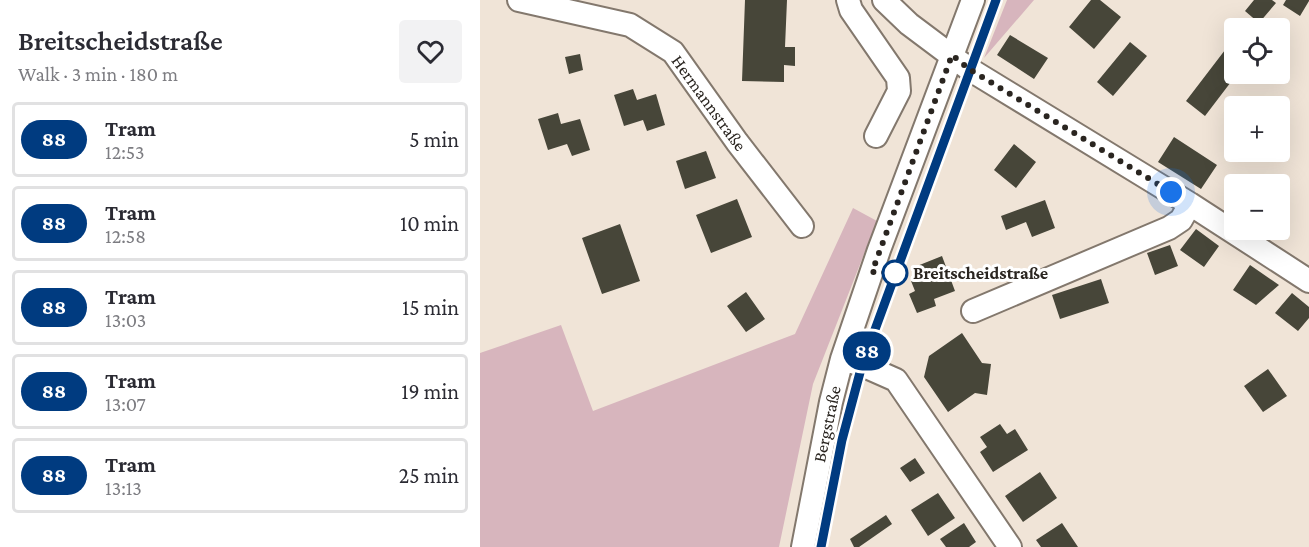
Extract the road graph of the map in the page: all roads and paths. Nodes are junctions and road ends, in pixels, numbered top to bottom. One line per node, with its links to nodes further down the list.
1 (519, 0): 5 (street, Hermannstraße)
2 (848, 0): 7 (street)
3 (884, 0): 6 (street)
4 (973, 0): 6 (street, Bergstraße)
5 (581, 7): 9 (street, Hermannstraße)
6 (952, 55): 8 (street); 12 (street, Bergstraße)
7 (876, 136)
8 (1190, 204): 10 (street); 11 (street)
9 (802, 226)
10 (1309, 281)
11 (973, 311)
12 (842, 359): 13 (street, Bergstraße); 14 (street)
13 (803, 547)
14 (1010, 547)

